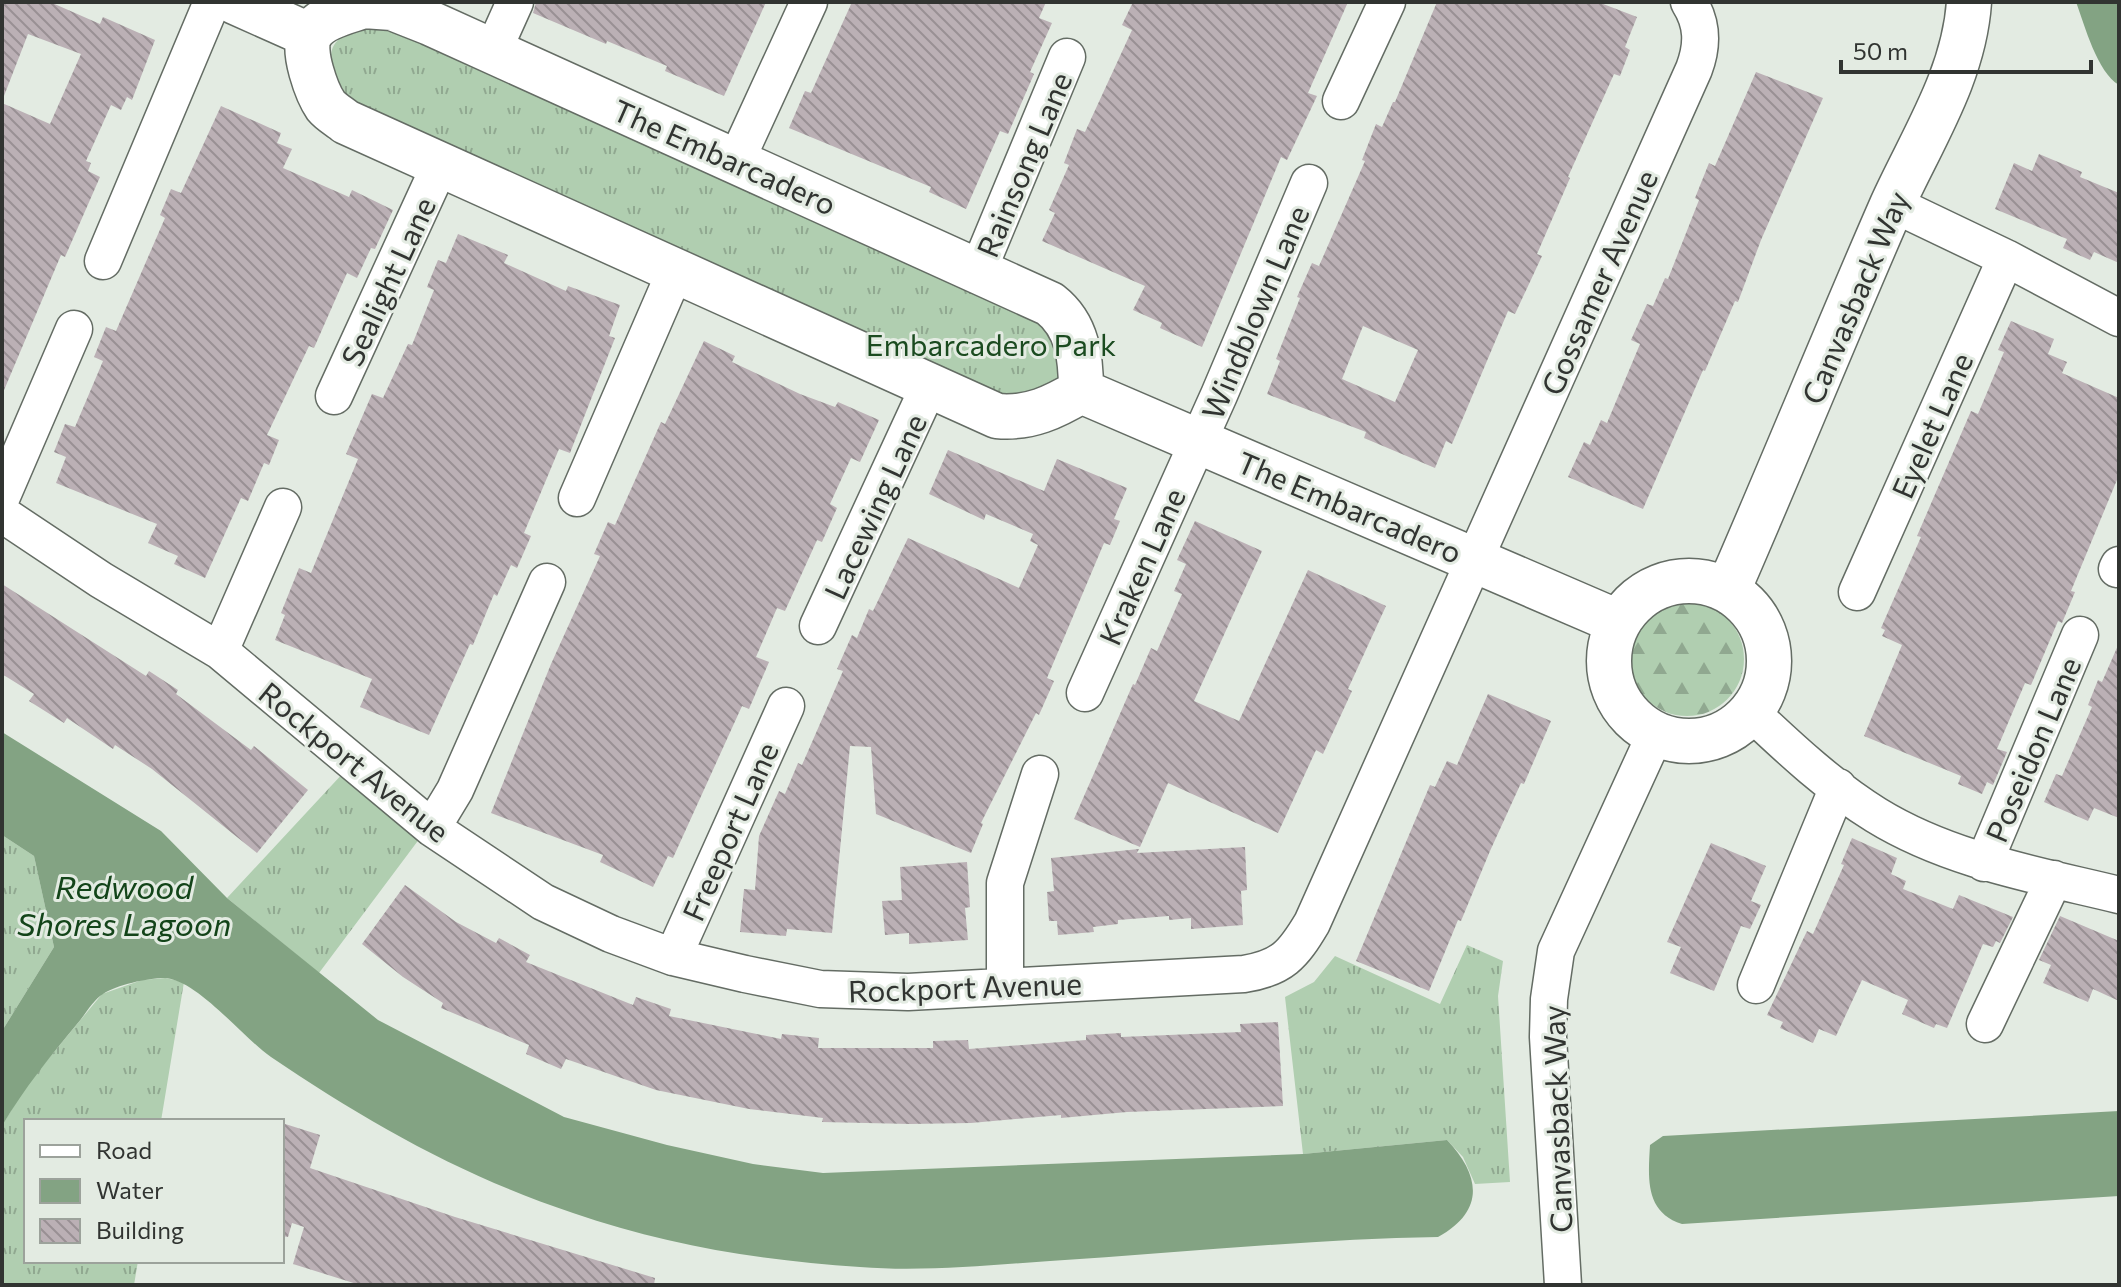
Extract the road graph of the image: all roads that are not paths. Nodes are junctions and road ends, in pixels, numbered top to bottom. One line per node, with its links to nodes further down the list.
1 (212, 2): 17 (street)
2 (235, 2): 8 (street)
3 (515, 2): 9 (street)
4 (809, 2): 12 (street)
5 (1387, 2): 11 (street)
6 (1689, 2): 30 (street, Gossamer Avenue)
7 (1969, 2): 15 (street, Canvasback Way)
8 (309, 35): 9 (street, The Embarcadero); 13 (street)
9 (493, 51): 12 (street, The Embarcadero)
10 (1067, 57): 18 (street, Rainsong Lane)
11 (1341, 101)
12 (736, 161): 18 (street, The Embarcadero)
13 (440, 165): 19 (street); 24 (street, Sealight Lane)
14 (1309, 183): 25 (street, Windblown Lane)
15 (1893, 204): 16 (street); 32 (street, Canvasback Way)
16 (2006, 258): 20 (street); 33 (street, Eyelet Lane)
17 (103, 261)
18 (978, 271): 23 (street, The Embarcadero)
19 (675, 272): 22 (street); 27 (street)
20 (2119, 318)
21 (74, 329): 26 (street)
22 (929, 386): 23 (street); 35 (street, Lacewing Lane)
23 (1081, 391): 25 (street, The Embarcadero)
24 (334, 396)
25 (1198, 440): 30 (street, The Embarcadero); 38 (street, Kraken Lane)
26 (2, 496)
27 (577, 498)
28 (283, 507): 37 (street)
29 (2, 514): 37 (street, Rockport Avenue)
30 (1474, 560): 34 (street, The Embarcadero); 50 (street, Rockport Avenue)
31 (547, 582): 44 (street)
32 (1728, 590): 34 (street); 40 (street)
33 (1857, 592)
34 (1618, 622): 41 (street)
35 (818, 626)
36 (2080, 635): 45 (street, Poseidon Lane)
37 (220, 651): 44 (street, Rockport Avenue)
38 (1085, 693)
39 (786, 706): 48 (street, Freeport Lane)
40 (1753, 714): 41 (street); 43 (street)
41 (1655, 735): 52 (street, Canvasback Way)
42 (1040, 774): 50 (street)
43 (1838, 787): 45 (street); 49 (street)
44 (432, 828): 48 (street, Rockport Avenue)
45 (1984, 863): 46 (street)
46 (2054, 879): 47 (street); 51 (street)
47 (2119, 895)
48 (673, 957): 50 (street, Rockport Avenue)
49 (1756, 985)
50 (1005, 987)
51 (1985, 1024)
52 (1563, 1285)

